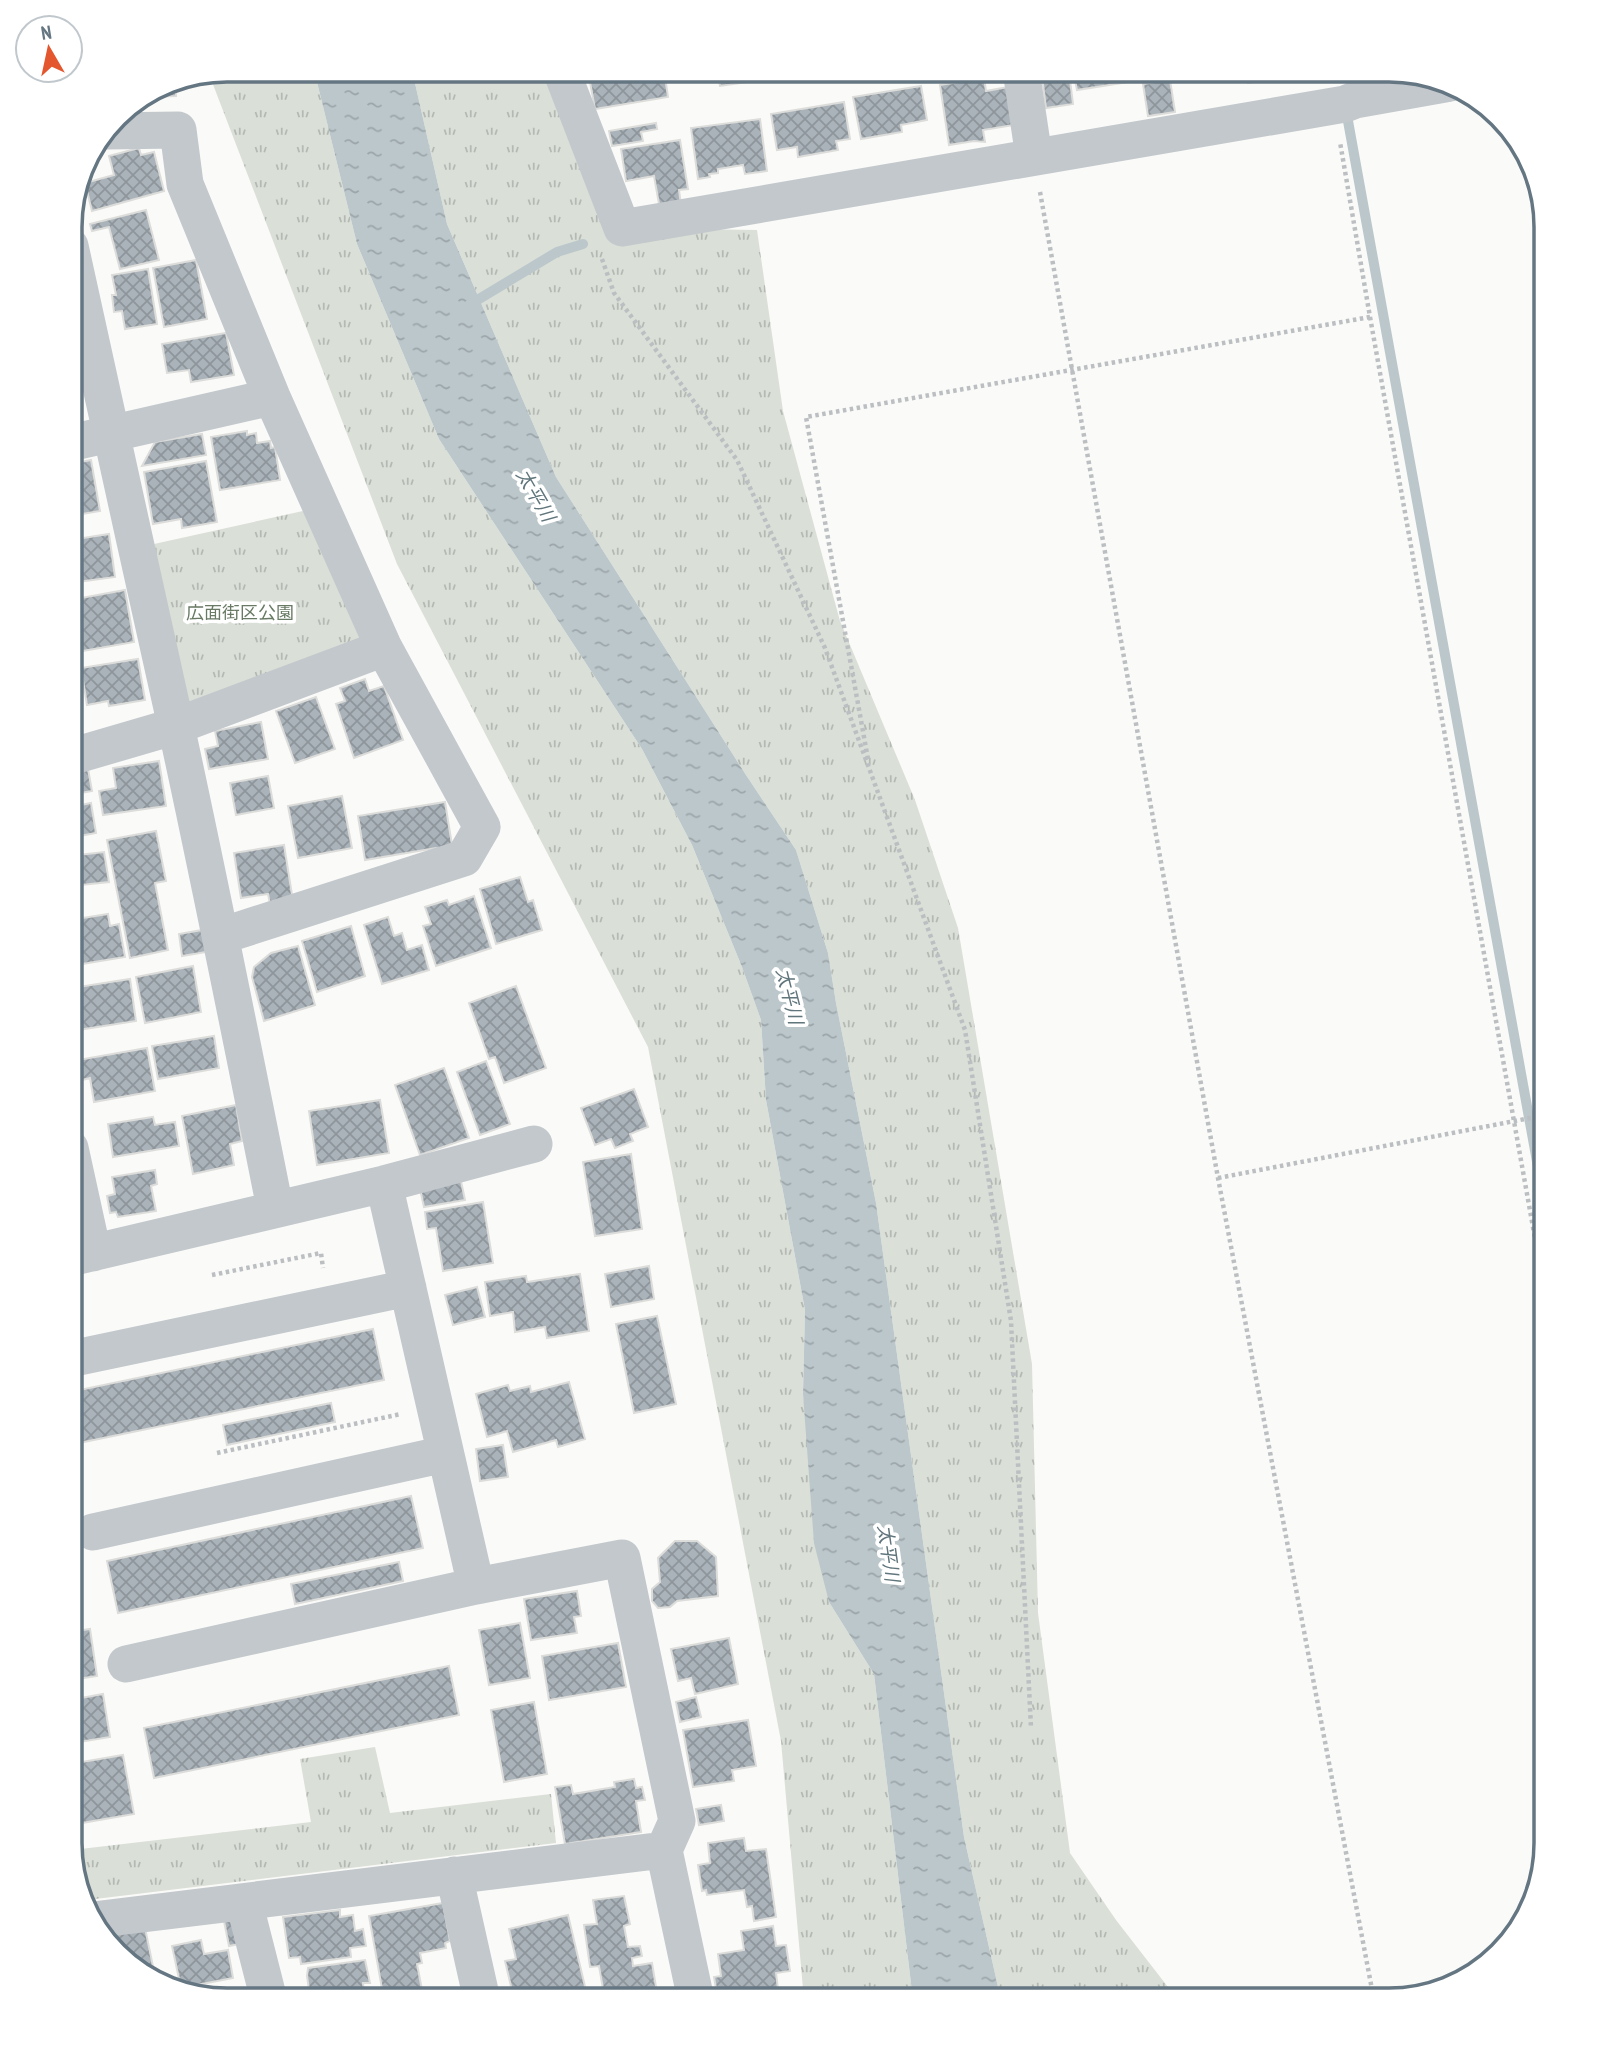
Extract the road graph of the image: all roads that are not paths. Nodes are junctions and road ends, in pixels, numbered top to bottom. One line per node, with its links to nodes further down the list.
1 (566, 83): 6 (street)
2 (1023, 83): 6 (street)
3 (1421, 86): 4 (street)
4 (1346, 92): 6 (street)
5 (119, 131): 8 (street)
6 (1034, 157)
7 (83, 308): 9 (street)
8 (272, 397): 9 (street); 11 (street)
9 (109, 434): 10 (street); 12 (street)
10 (83, 440)
11 (384, 648): 12 (street); 14 (street)
12 (176, 726): 13 (street); 14 (street)
13 (83, 753)
14 (220, 936): 17 (street)
15 (534, 1144): 16 (street)
16 (384, 1184): 17 (street); 19 (street)
17 (275, 1208): 18 (street)
18 (82, 1255)
19 (408, 1288): 20 (street); 21 (street)
20 (82, 1356)
21 (445, 1454): 22 (street); 23 (street)
22 (93, 1532)
23 (475, 1586): 24 (street); 25 (street)
24 (126, 1664)
25 (664, 1850): 26 (street); 31 (street)
26 (453, 1875): 27 (street); 30 (street)
27 (244, 1902): 28 (street); 29 (street)
28 (104, 1919)
29 (266, 1988)
30 (479, 1988)
31 (693, 1988)

